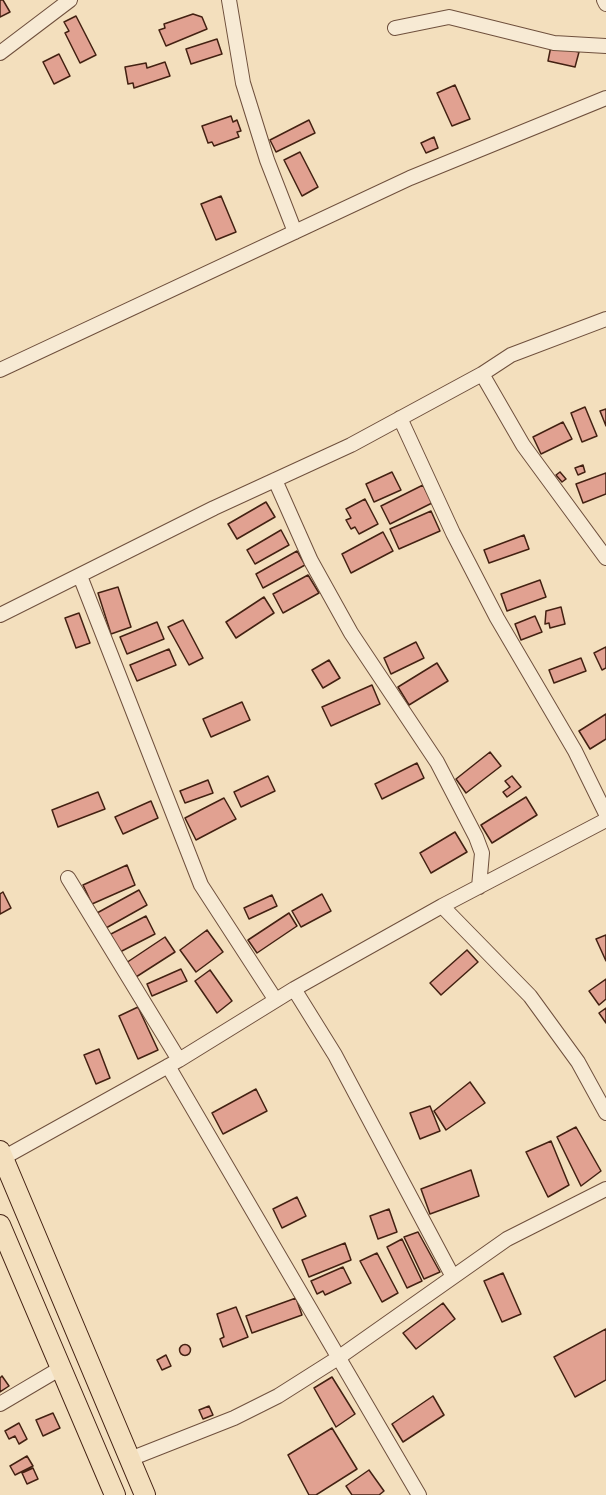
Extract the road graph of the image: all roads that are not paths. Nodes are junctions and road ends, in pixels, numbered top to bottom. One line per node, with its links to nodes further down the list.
1 (70, 0): 5 (street)
2 (229, 0): 7 (street)
3 (395, 28): 4 (street)
4 (606, 46)
5 (0, 53)
6 (606, 98): 7 (street)
7 (295, 231): 9 (street)
8 (606, 319): 10 (street)
9 (0, 370)
10 (482, 374): 11 (street); 13 (street)
11 (400, 418): 12 (street); 16 (street)
12 (274, 480): 14 (street); 19 (street)
13 (606, 558)
14 (80, 576): 15 (street); 22 (street)
15 (0, 615)
16 (606, 814)
17 (606, 820): 19 (street)
18 (68, 878): 23 (street)
19 (479, 886): 20 (street)
20 (442, 906): 21 (street); 24 (street)
21 (294, 989): 22 (street); 28 (street)
22 (275, 999): 23 (street)
23 (173, 1063): 25 (street); 29 (street)
24 (606, 1113)
25 (2, 1155): 32 (highway)
26 (606, 1190): 28 (street)
27 (0, 1225): 30 (highway)
28 (453, 1277): 29 (street)
29 (338, 1358): 32 (street); 35 (street)
30 (61, 1368): 31 (street); 33 (highway)
31 (0, 1404)
32 (130, 1459): 34 (highway)
33 (115, 1495)
34 (145, 1495)
35 (419, 1495)

